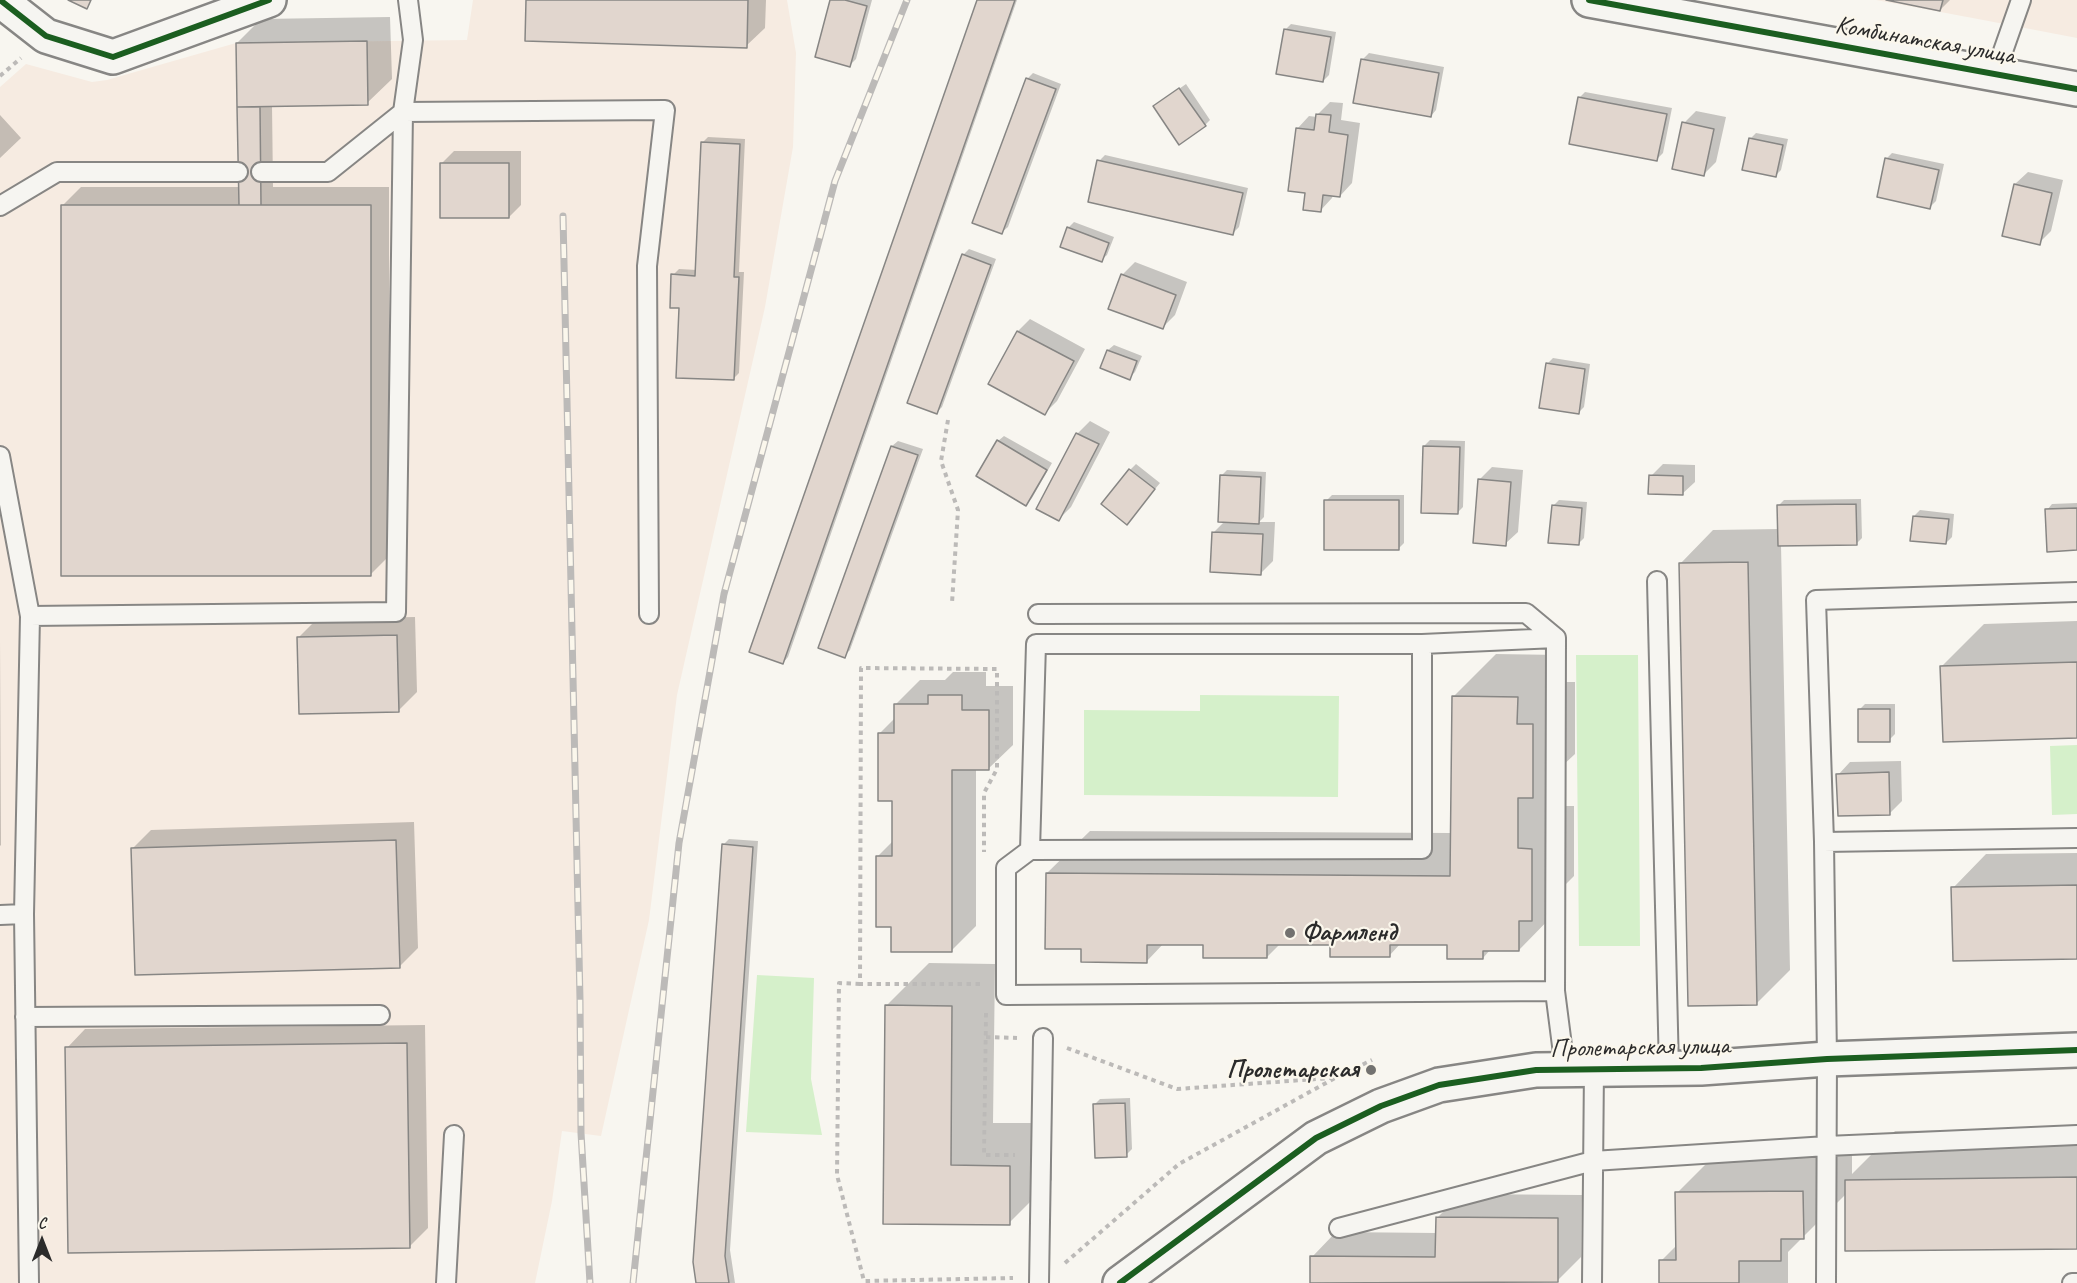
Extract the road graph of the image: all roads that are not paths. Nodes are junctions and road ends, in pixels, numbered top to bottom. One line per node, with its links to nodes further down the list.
1 (0, 0): 2 (street)
2 (269, 0)
3 (408, 0): 8 (lane)
4 (1589, 0): 6 (street, Комбинатская улица)
5 (2021, 0): 6 (lane)
6 (1995, 74): 7 (street, Комбинатская улица)
7 (2077, 89)
8 (403, 112): 10 (lane); 15 (lane); 17 (lane)
9 (238, 172): 11 (lane)
10 (261, 172)
11 (0, 206)
12 (0, 456): 17 (lane)
13 (1658, 581): 32 (lane)
14 (2077, 592): 21 (lane)
15 (649, 614)
16 (1038, 614): 18 (lane)
17 (30, 616): 23 (lane)
18 (1556, 638): 19 (lane); 25 (lane)
19 (1422, 644): 22 (lane); 22 (lane)
20 (2077, 838): 21 (lane)
21 (1824, 842): 30 (lane)
22 (1030, 850): 25 (lane)
23 (24, 914): 24 (lane); 27 (lane)
24 (0, 915)
25 (1555, 991): 31 (lane)
26 (380, 1015): 27 (lane)
27 (25, 1017): 38 (lane)
28 (1043, 1038): 40 (lane)
29 (2077, 1050): 30 (street, Пролетарская улица)
30 (1827, 1059): 32 (street, Пролетарская улица); 35 (lane)
31 (1579, 1069): 32 (street, Пролетарская улица); 36 (lane); 41 (street, Пролетарская улица)
32 (1669, 1069)
33 (454, 1135): 39 (lane)
34 (2077, 1135): 35 (lane)
35 (1827, 1146): 36 (lane); 43 (lane)
36 (1593, 1161): 37 (lane); 42 (lane)
37 (1339, 1228)
38 (29, 1283)
39 (446, 1283)
40 (1039, 1283)
41 (1120, 1283)
42 (1592, 1283)
43 (1826, 1283)
44 (2072, 1283): 45 (lane)
45 (2077, 1283)

